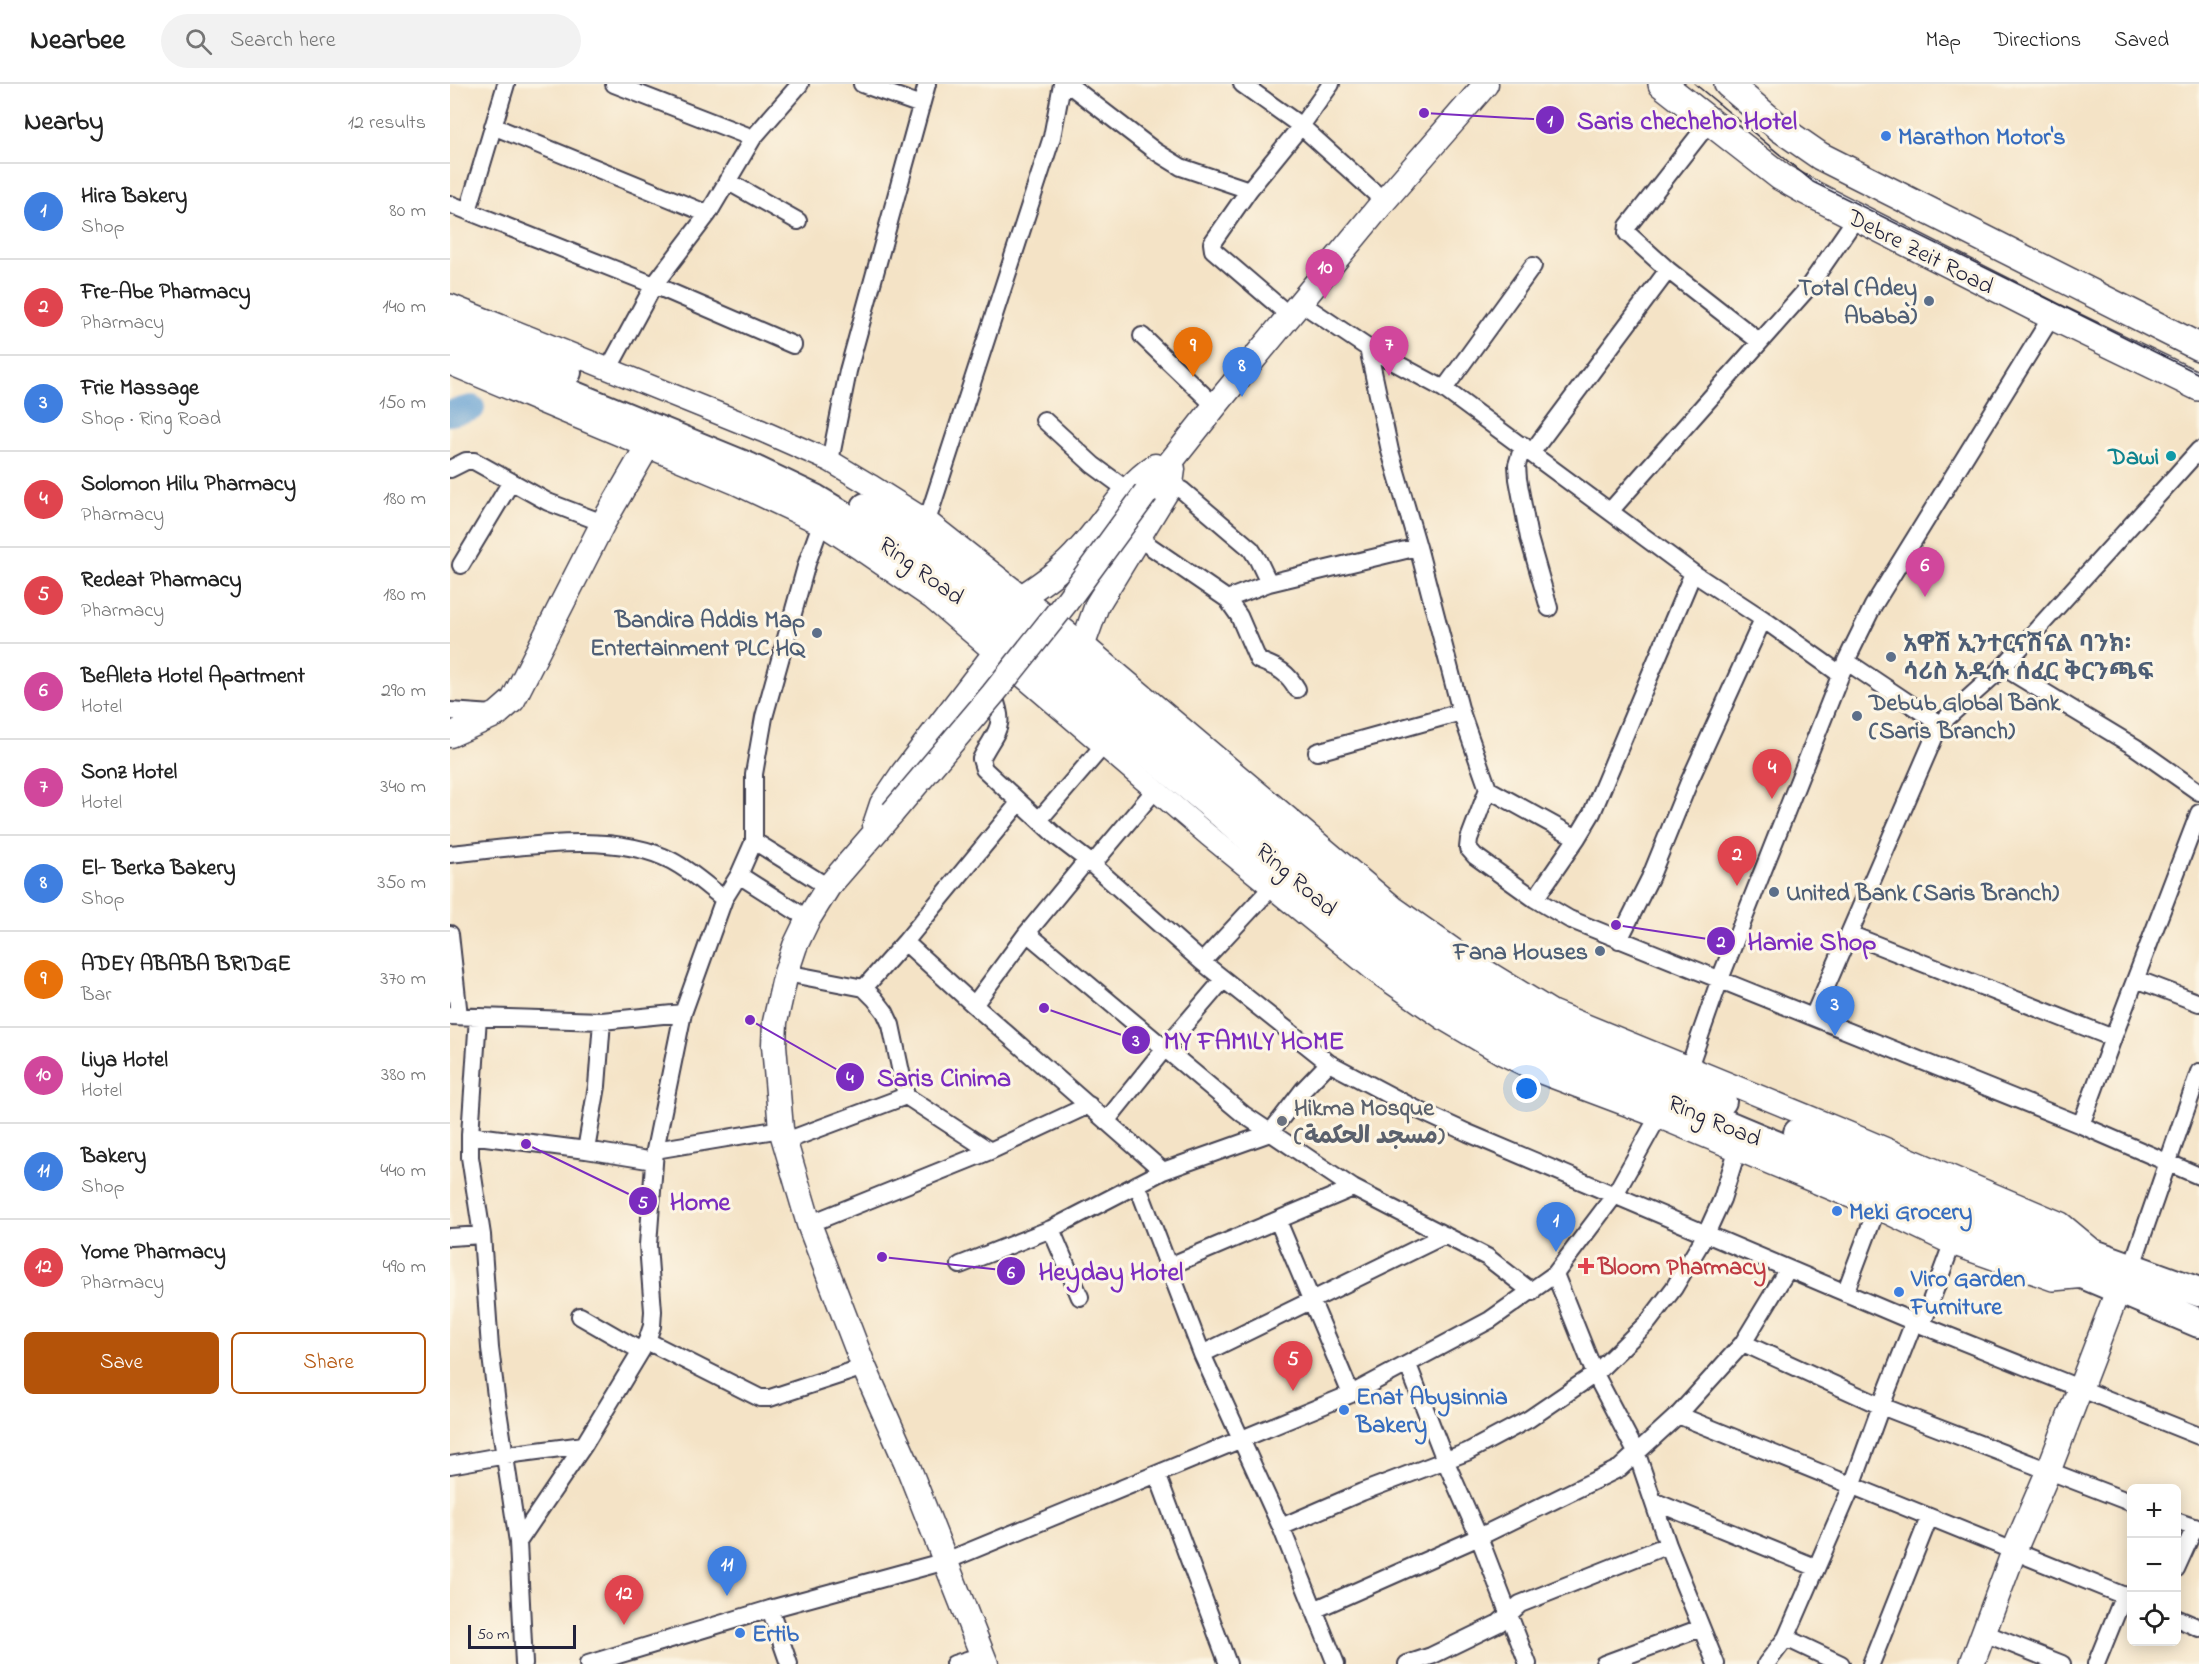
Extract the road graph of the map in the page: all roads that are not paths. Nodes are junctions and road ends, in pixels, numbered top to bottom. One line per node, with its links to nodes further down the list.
1 (506, 84): 15 (street)
2 (614, 84): 17 (street)
3 (862, 84): 13 (street)
4 (927, 84): 13 (street)
5 (1062, 84): 55 (street)
6 (1068, 84): 19 (street)
7 (1242, 84): 16 (street)
8 (1331, 84): 16 (street)
9 (1486, 84): 20 (main road)
10 (1662, 84): 14 (main road, Debre Zeit Road)
11 (1728, 84): 37 (main road, Debre Zeit Road)
12 (794, 86): 17 (street)
13 (921, 105): 49 (street)
14 (1710, 121): 24 (main road, Debre Zeit Road); 27 (street)
15 (493, 126): 22 (street); 23 (street)
16 (1300, 126): 19 (street); 20 (street)
17 (753, 138): 18 (street)
18 (727, 182): 23 (street); 25 (street)
19 (1249, 190): 30 (street)
20 (1384, 201): 30 (main road)
21 (450, 204): 22 (street)
22 (468, 211): 28 (street)
23 (708, 214): 28 (street)
24 (1856, 218): 31 (main road, Debre Zeit Road); 34 (street)
25 (798, 221)
26 (1533, 266): 42 (street)
27 (1668, 270): 34 (street); 46 (street)
28 (654, 285): 36 (street); 40 (street)
29 (450, 305): 40 (street, Ring Road)
30 (1296, 310): 38 (street); 43 (main road)
31 (2052, 316): 41 (main road, Debre Zeit Road); 69 (street)
32 (450, 323): 148 (highway, Ring Road)
33 (1142, 336): 43 (street)
34 (1760, 342): 54 (street)
35 (450, 345): 148 (highway, Ring Road)
36 (793, 345)
37 (2199, 347)
38 (1368, 348): 42 (street); 59 (street)
39 (450, 364): 45 (street, Ring Road)
40 (609, 368): 49 (street, Ring Road)
41 (2199, 387)
42 (1444, 389): 46 (street)
43 (1215, 406): 48 (main road)
44 (1044, 420): 53 (street)
45 (647, 447): 56 (main road); 57 (street, Ring Road)
46 (1527, 449): 54 (street); 65 (street)
47 (2199, 450): 70 (street)
48 (1175, 455): 52 (main road); 53 (main road)
49 (830, 461): 55 (street, Ring Road)
50 (450, 469): 51 (street)
51 (511, 482): 56 (street); 60 (street)
52 (1171, 484): 58 (main road); 62 (street)
53 (1137, 491): 63 (main road); 72 (main road, bridge)
54 (1611, 510): 61 (street)
55 (927, 521): 63 (street, Ring Road)
56 (603, 523): 75 (main road)
57 (821, 524): 68 (street, Ring Road); 88 (street)
58 (1138, 538): 64 (street); 67 (main road)
59 (1418, 547): 62 (street); 74 (street)
60 (461, 565)
61 (1693, 573): 66 (street); 86 (street)
62 (1269, 583): 64 (street)
63 (1023, 596): 67 (street, Ring Road)
64 (1227, 599): 71 (street)
65 (1549, 608)
66 (1762, 618): 69 (street); 100 (street)
67 (1083, 644): 118 (street, Ring Road)
68 (995, 652): 78 (street, Ring Road); 87 (main road)
69 (1843, 667): 76 (street); 106 (street)
70 (2003, 667): 76 (street); 82 (street)
71 (1297, 689)
72 (993, 694): 83 (street); 87 (main road, bridge)
73 (450, 711): 75 (street)
74 (1461, 712): 79 (street); 80 (street)
75 (497, 714): 77 (main road)
76 (1940, 724): 99 (street)
77 (450, 735)
78 (1103, 746): 81 (street, Ring Road); 85 (street)
79 (1317, 752)
80 (1488, 789): 86 (street); 95 (street)
81 (1155, 790): 90 (street); 93 (street, Ring Road)
82 (2199, 792)
83 (1019, 803): 85 (street); 101 (street)
84 (2199, 813): 104 (street)
85 (1039, 820): 90 (street)
86 (1578, 838): 95 (street)
87 (870, 839): 92 (main road)
88 (754, 841): 91 (street); 92 (street)
89 (450, 854): 94 (street)
90 (1089, 862): 97 (street); 102 (street)
91 (739, 875): 94 (street); 96 (street)
92 (828, 888): 96 (main road)
93 (1271, 888): 102 (street); 122 (street, Ring Road)
94 (724, 899): 110 (street)
95 (1535, 899): 100 (street)
96 (808, 919): 103 (main road)
97 (1026, 933): 109 (street); 116 (street)
98 (450, 934): 111 (street)
99 (1849, 934): 113 (street); 115 (street)
100 (1620, 940): 106 (street)
101 (905, 942): 107 (street); 109 (street)
102 (1202, 962): 105 (street)
103 (786, 973): 107 (street); 127 (main road)
104 (2136, 979): 108 (street); 115 (street)
105 (1223, 980): 116 (street); 117 (street)
106 (1720, 980): 113 (street); 118 (street)
107 (864, 988): 120 (street)
108 (2199, 1003)
109 (974, 1005): 121 (street)
110 (683, 1013): 114 (street); 131 (street)
111 (454, 1016): 112 (street)
112 (478, 1017): 114 (street); 126 (street)
113 (1813, 1017): 124 (street)
114 (603, 1021): 128 (street)
115 (2113, 1038): 124 (street)
116 (1164, 1049): 123 (street); 125 (street)
117 (1329, 1063): 125 (street); 137 (street)
118 (1689, 1067): 148 (street, Ring Road)
119 (2199, 1072): 132 (street)
120 (906, 1096): 127 (street); 130 (street)
121 (1089, 1105): 123 (street); 130 (street)
122 (1658, 1117): 129 (street, Ring Road); 137 (street)
123 (1107, 1120): 133 (street)
124 (2081, 1125): 132 (street)
125 (1270, 1133): 133 (street); 136 (street)
126 (470, 1135): 128 (street); 143 (street)
127 (782, 1136): 131 (street); 140 (main road)
128 (586, 1150): 131 (street)
129 (1737, 1150): 138 (street, Ring Road); 142 (street)
130 (990, 1151): 140 (street)
131 (654, 1155): 162 (street)
132 (2168, 1164): 134 (street); 152 (street)
133 (1163, 1171): 135 (street)
134 (2199, 1176)
135 (1137, 1184): 141 (street); 149 (street)
136 (1353, 1188): 139 (street); 144 (street)
137 (1614, 1196): 142 (street); 151 (street)
138 (1877, 1208): 146 (street, Ring Road); 155 (street)
139 (1278, 1221): 149 (street); 157 (street)
140 (809, 1224): 165 (main road)
141 (1051, 1229): 147 (street); 156 (street)
142 (1706, 1234): 150 (street); 166 (street)
143 (482, 1235): 145 (street); 175 (street)
144 (1445, 1235): 153 (street); 157 (street)
145 (450, 1238)
146 (1952, 1244): 148 (street, Ring Road); 160 (street)
147 (960, 1265)
148 (2092, 1265): 152 (highway, Ring Road)
149 (1167, 1267): 163 (street)
150 (1788, 1269): 155 (street); 161 (street)
151 (1555, 1274): 153 (street); 166 (street)
152 (2125, 1278): 154 (highway, Ring Road); 159 (highway, Ring Road); 167 (main road)
153 (1532, 1292): 164 (street)
154 (2199, 1292)
155 (1845, 1293): 160 (street)
156 (1080, 1297)
157 (1313, 1301): 163 (street); 168 (street)
158 (580, 1316): 162 (street)
159 (2199, 1323)
160 (1918, 1324): 167 (street); 169 (street)
161 (1743, 1343): 169 (street); 170 (street)
162 (644, 1346): 165 (street); 173 (street)
163 (1202, 1354): 172 (street)
164 (1408, 1365): 168 (street); 176 (street)
165 (864, 1367): 192 (main road)
166 (1595, 1374): 174 (street); 176 (street)
167 (2080, 1389): 171 (street); 178 (main road)
168 (1351, 1394): 172 (street)
169 (1881, 1406): 178 (street); 180 (street)
170 (1678, 1415): 174 (street); 180 (street)
171 (2199, 1436)
172 (1241, 1439): 179 (street); 185 (street)
173 (584, 1445): 175 (street); 188 (street)
174 (1637, 1454): 181 (street); 187 (street)
175 (506, 1455): 177 (street); 188 (street)
176 (1445, 1460): 185 (street); 187 (street)
177 (450, 1465)
178 (2048, 1472): 182 (street); 190 (main road)
179 (1157, 1474): 192 (street); 210 (street)
180 (1852, 1486): 183 (street); 193 (street)
181 (1653, 1501): 189 (street); 193 (street)
182 (2127, 1501)
183 (1929, 1518): 190 (street); 218 (street)
184 (2181, 1523): 186 (street)
185 (1281, 1527): 197 (street)
186 (2197, 1528): 191 (street)
187 (1479, 1537): 197 (street); 198 (street)
188 (518, 1542): 207 (street)
189 (1668, 1545): 198 (street); 200 (street)
190 (2014, 1551): 194 (street); 202 (main road)
191 (2181, 1559)
192 (946, 1561): 196 (street); 204 (main road)
193 (1815, 1568): 203 (street)
194 (2127, 1597)
195 (2127, 1599): 221 (street)
196 (770, 1609): 206 (street); 208 (street)
197 (1314, 1610): 211 (street)
198 (1508, 1613): 205 (street); 213 (street)
199 (2181, 1620): 201 (street)
200 (1701, 1628): 214 (street); 215 (street)
201 (2199, 1628)
202 (1984, 1633): 219 (main road); 220 (street)
203 (1786, 1638): 216 (street); 217 (street)
204 (984, 1659): 209 (street)
205 (1432, 1660): 212 (street)
206 (598, 1663)
207 (524, 1664)
208 (789, 1664)
209 (954, 1664)
210 (1228, 1664)
211 (1336, 1664)
212 (1407, 1664)
213 (1528, 1664)
214 (1604, 1664)
215 (1716, 1664)
216 (1766, 1664)
217 (1841, 1664)
218 (1871, 1664)
219 (1972, 1664)
220 (2062, 1664)
221 (2096, 1664)

